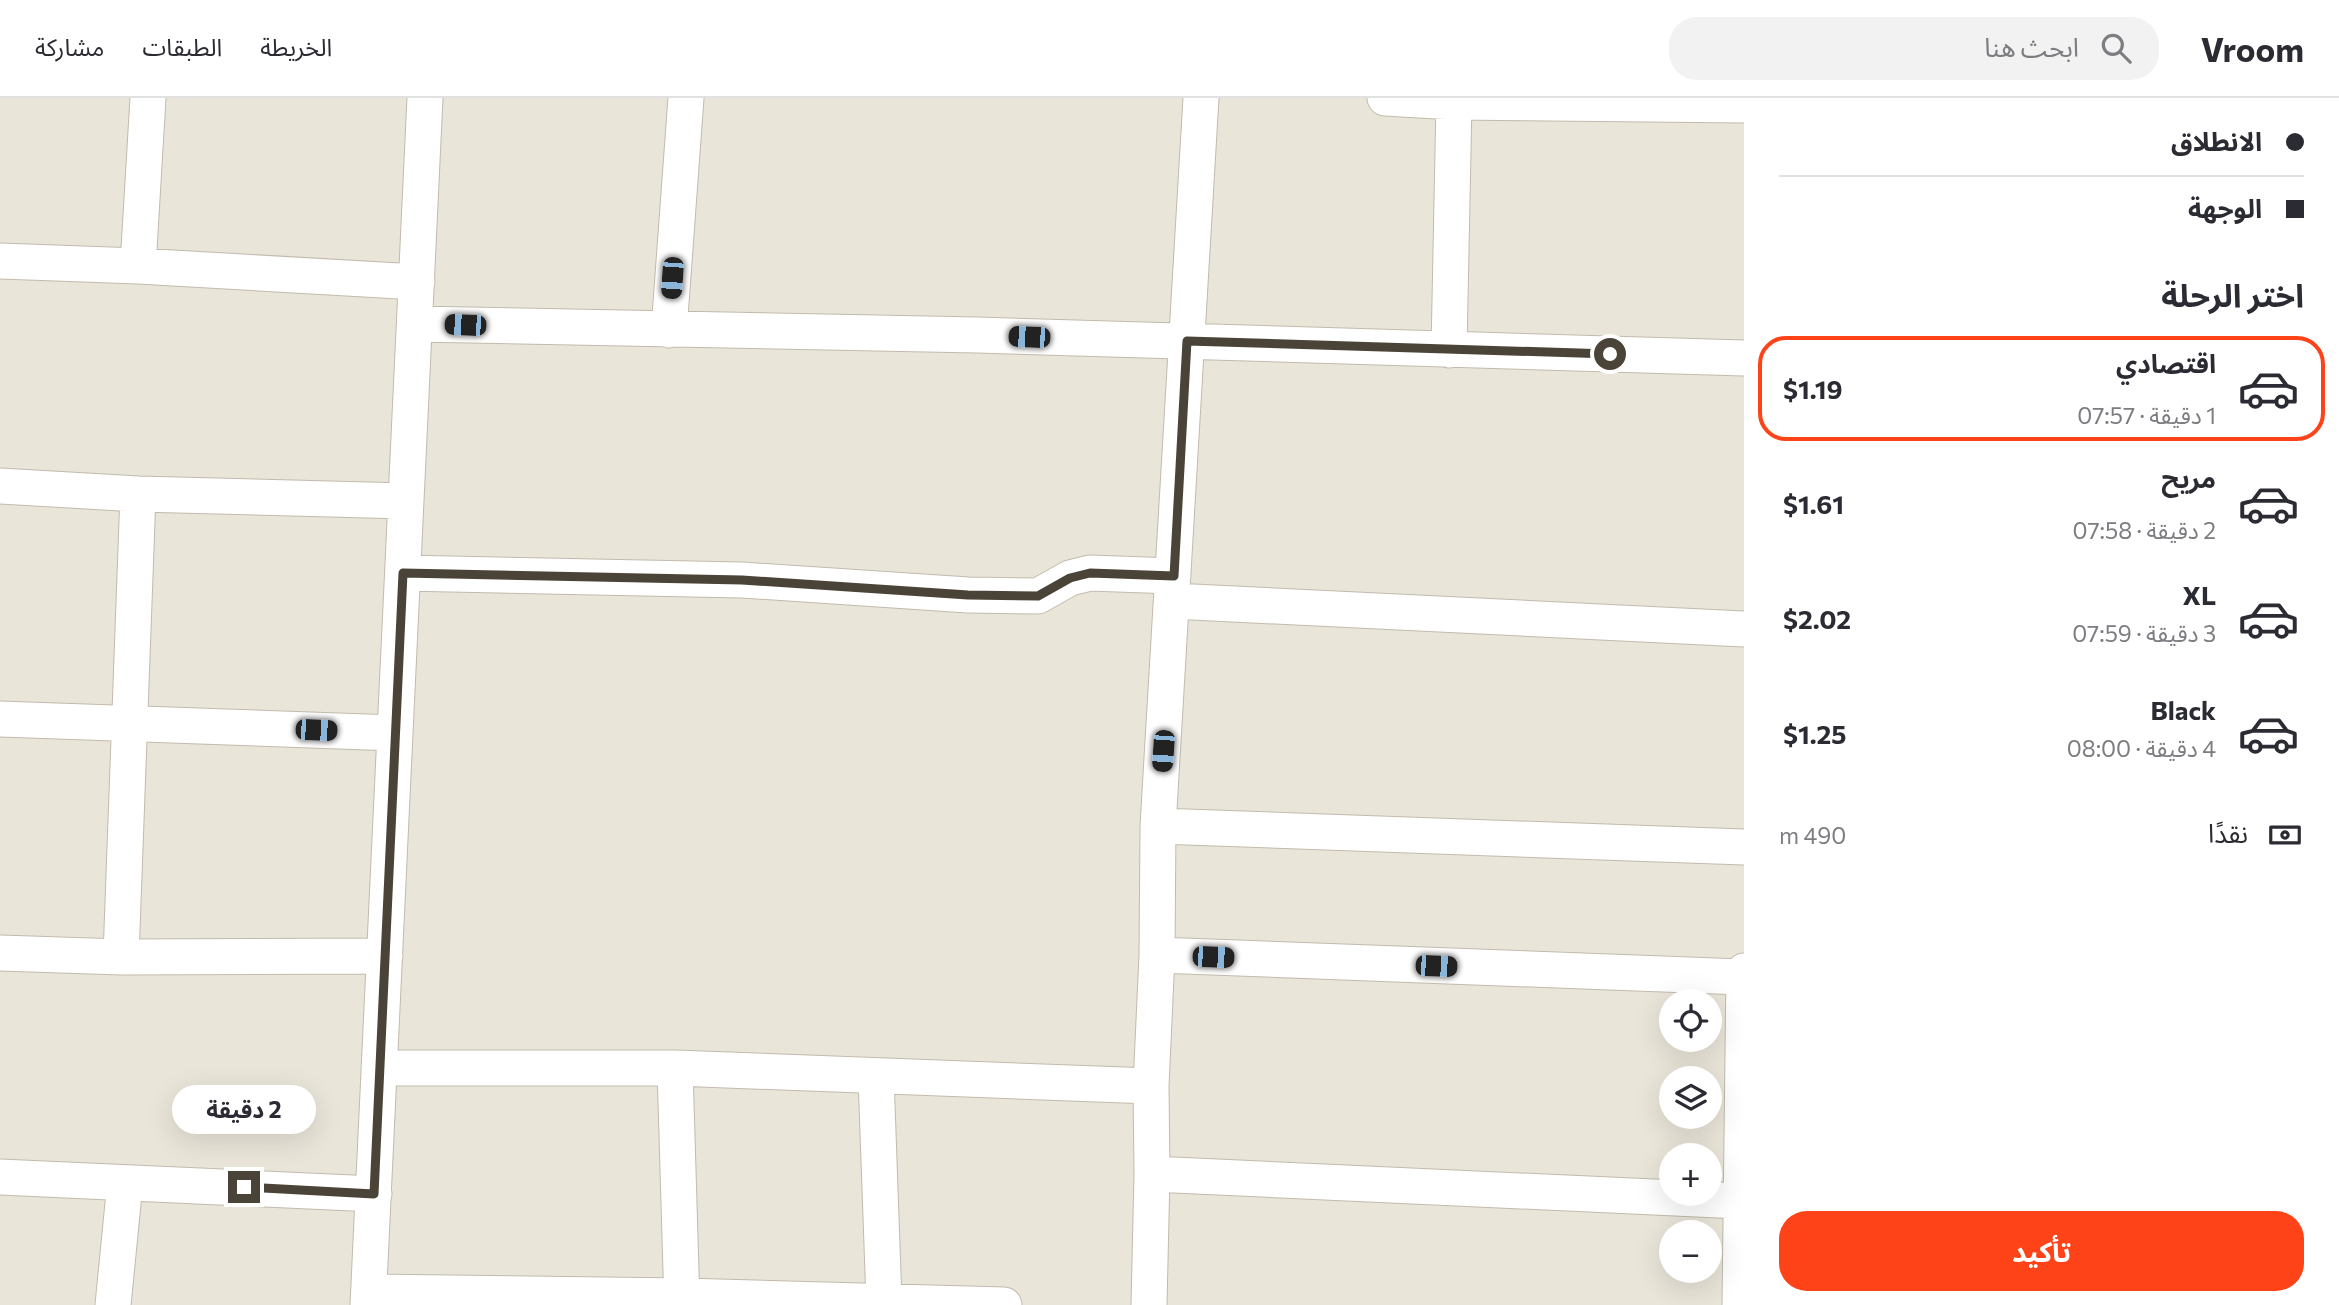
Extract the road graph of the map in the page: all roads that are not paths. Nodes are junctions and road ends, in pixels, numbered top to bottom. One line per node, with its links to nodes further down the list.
1 (148, 98): 9 (street)
2 (425, 98): 10 (street)
3 (686, 98): 12 (street)
4 (1200, 98): 13 (street)
5 (1385, 98): 6 (street)
6 (1454, 102): 7 (street); 14 (street)
7 (1728, 102)
8 (0, 261): 9 (street)
9 (138, 266): 10 (street)
10 (416, 282): 11 (street)
11 (415, 324): 12 (street); 18 (street)
12 (668, 330): 13 (street)
13 (1187, 341): 14 (street); 20 (street)
14 (1449, 350): 15 (street)
15 (1744, 358)
16 (0, 486): 17 (street)
17 (138, 494): 18 (street); 23 (street)
18 (406, 501): 19 (street)
19 (403, 573): 20 (street); 24 (street)
20 (1173, 589): 21 (street); 25 (street)
21 (1744, 629)
22 (0, 719): 23 (street)
23 (130, 723): 24 (street); 30 (street)
24 (395, 733): 28 (street)
25 (1158, 826): 26 (street); 29 (street)
26 (1744, 847)
27 (0, 953): 30 (street)
28 (384, 956): 30 (street); 32 (street)
29 (1157, 956): 31 (street); 35 (street)
30 (121, 957)
31 (1743, 974): 40 (street)
32 (379, 1068): 33 (street); 39 (street)
33 (675, 1068): 34 (street); 42 (street)
34 (876, 1076): 35 (street); 43 (street)
35 (1151, 1086): 36 (street)
36 (1153, 1174): 40 (street); 46 (street)
37 (0, 1177): 38 (street)
38 (125, 1183): 39 (street); 44 (street)
39 (374, 1194): 41 (street)
40 (1740, 1201): 47 (street)
41 (369, 1298): 42 (street)
42 (682, 1300): 43 (street)
43 (884, 1301): 45 (street)
44 (113, 1305)
45 (1004, 1305)
46 (1149, 1305)
47 (1740, 1305)

